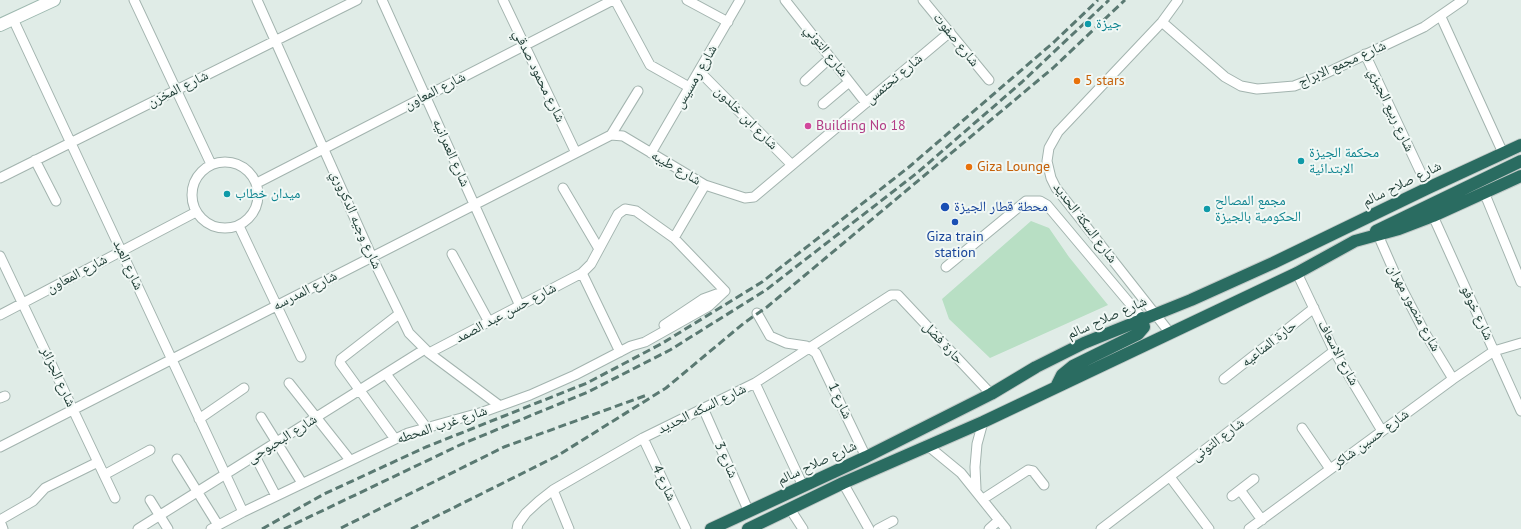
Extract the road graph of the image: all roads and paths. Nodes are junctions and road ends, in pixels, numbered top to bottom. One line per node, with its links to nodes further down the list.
1 (54, 0): 15 (main road)
2 (134, 0): 29 (street)
3 (257, 0): 20 (street, شارع وجيه الدكروري)
4 (357, 0): 20 (street, شارع المخزن)
5 (382, 0): 31 (street, شارع العمرانيه)
6 (502, 0): 21 (street, شارع محمود صدقي)
7 (614, 0): 21 (street, شارع المعاون); 28 (street)
8 (687, 0): 16 (street)
9 (740, 0): 16 (street, شارع رمسيس)
10 (786, 0): 23 (street, شارع التوني)
11 (923, 0): 19 (street, شارع صفوت)
12 (1178, 0): 17 (street, شارع السكة الحديد)
13 (1463, 0): 14 (street, شارع مجمع الابراج)
14 (1441, 17): 22 (street, شارع مجمع الابراج); 38 (street)
15 (13, 19): 18 (main road); 35 (street, شارع العبد)
16 (728, 22): 24 (street, شارع رمسيس)
17 (1162, 22): 22 (street, شارع مجمع الابراج); 76 (street, شارع السكة الحديد)
18 (0, 25)
19 (950, 32): 25 (street, شارع صفوت); 32 (street, شارع تحتمس)
20 (275, 41): 29 (street, شارع المخزن); 37 (street, شارع وجيه الدكروري)
21 (524, 46): 31 (street, شارع المعاون); 39 (street, شارع محمود صدقي)
22 (1365, 54): 50 (street, شارع ربيع الجيزي)
23 (830, 58): 26 (street); 27 (street, شارع التوني)
24 (699, 71): 28 (street, شارع رمسيس); 44 (street, شارع ابن خلدون)
25 (989, 80)
26 (805, 81)
27 (849, 82): 32 (street, شارع التوني); 33 (street)
28 (689, 88): 40 (street, شارع رمسيس)
29 (176, 90): 35 (street, شارع المخزن); 43 (street)
30 (638, 91): 34 (street)
31 (426, 96): 37 (street, شارع المعاون); 54 (street, شارع العمرانيه)
32 (866, 103): 44 (street, شارع تحتمس)
33 (823, 104)
34 (611, 135): 39 (street, شارع المدرسه); 40 (street, شارع طيبه)
35 (71, 142): 41 (street, شارع المخزن); 62 (street, شارع العبد)
36 (1521, 145): 38 (highway, شارع صلاح سالم)
37 (324, 148): 47 (street, شارع المعاون); 65 (street, شارع وجيه الدكروري)
38 (1504, 152): 50 (highway, شارع صلاح سالم)
39 (576, 153): 54 (street, شارع المدرسه)
40 (651, 153): 48 (street, شارع طيبه)
41 (35, 160): 46 (street, شارع المخزن); 53 (street)
42 (1521, 161): 60 (highway)
43 (211, 164): 47 (street); 55 (street)
44 (792, 165): 52 (street, شارع تحتمس)
45 (1521, 176): 51 (highway, شارع صلاح سالم)
46 (0, 178)
47 (256, 183): 57 (street)
48 (705, 185): 52 (street, شارع طيبه); 59 (street)
49 (563, 188): 61 (street)
50 (1428, 188): 76 (highway, شارع صلاح سالم)
51 (1484, 192): 56 (highway, شارع صلاح سالم); 69 (street)
52 (745, 198)
53 (56, 201)
54 (474, 205): 65 (street, شارع المدرسه); 73 (street, شارع العمرانيه)
55 (196, 212): 57 (street); 62 (street, شارع المعاون)
56 (1433, 216): 58 (highway, شارع صلاح سالم); 86 (street, شارع خوفو)
57 (239, 226): 72 (street)
58 (1378, 235): 60 (highway, شارع صلاح سالم); 92 (street, شارع منصور مهران)
59 (674, 238): 61 (street); 87 (street, شارع غرب المحطه)
60 (1355, 241): 68 (highway, شارع صلاح سالم)
61 (599, 249): 67 (street)
62 (121, 251): 71 (street, شارع المعاون); 89 (street, شارع العبد)
63 (452, 254): 80 (street)
64 (0, 256): 71 (street, شارع الجزائر)
65 (372, 257): 72 (street, شارع المدرسه); 77 (street, شارع وجيه الدكروري)
66 (946, 266): 79 (street)
67 (582, 273): 73 (street, شارع حسن عبد الصمد); 87 (street)
68 (1297, 273): 74 (street, شارع الاسعاف); 81 (highway, شارع صلاح سالم)
69 (1521, 282)
70 (893, 294): 83 (street, شارع السكه الحديد); 98 (street, حارة فضل)
71 (22, 303): 78 (street, شارع المعاون); 101 (street, شارع الجزائر)
72 (277, 306): 88 (street); 89 (street, شارع المدرسه)
73 (520, 306): 80 (street, شارع حسن عبد الصمد)
74 (1314, 308): 85 (street, شارع الاسعاف); 91 (street, حارة المناعيه)
75 (758, 313): 83 (street)
76 (1155, 313): 79 (highway, شارع صلاح سالم); 81 (street, شارع السكة الحديد)
77 (399, 314): 84 (street, شارع وجيه الدكروري); 97 (street)
78 (0, 315)
79 (1142, 318): 95 (highway); 98 (highway, شارع صلاح سالم)
80 (489, 322): 84 (street, شارع حسن عبد الصمد)
81 (1170, 333): 95 (highway, شارع صلاح سالم)
82 (1521, 343): 86 (street, شارع حسين شاكر)
83 (810, 348): 94 (street, شارع السكه الحديد); 117 (street, شارع 1)
84 (427, 351): 90 (street, شارع البحبوحى); 99 (street, شارع وجيه الدكروري)
85 (1334, 351): 109 (street, شارع الاسعاف); 124 (street, شارع التونى)
86 (1494, 351): 92 (street, شارع حسين شاكر); 102 (street, شارع خوفو)
87 (620, 352): 99 (street, شارع غرب المحطه)
88 (301, 357)
89 (172, 360): 101 (street, شارع المدرسه); 105 (street, شارع العبد)
90 (386, 374): 97 (street, شارع البحبوحى); 107 (street)
91 (1224, 379)
92 (1453, 379): 109 (street, شارع حسين شاكر)
93 (289, 383): 104 (street)
94 (755, 383): 100 (street, شارع السكه الحديد); 129 (street)
95 (1057, 385): 106 (highway, شارع صلاح سالم)
96 (244, 388): 105 (street)
97 (359, 391): 104 (street, شارع البحبوحى); 111 (street)
98 (991, 394): 117 (highway, شارع صلاح سالم)
99 (500, 406): 107 (street, شارع غرب المحطه)
100 (703, 408): 110 (street, شارع السكه الحديد); 141 (street, شارع 3)
101 (73, 410): 114 (street, شارع المدرسه); 120 (street, شارع الجزائر)
102 (1521, 411)
103 (261, 417): 112 (street)
104 (317, 418): 112 (street, شارع البحبوحى); 119 (street)
105 (199, 419): 122 (street, شارع العبد)
106 (983, 422): 113 (highway, شارع صلاح سالم); 131 (street)
107 (426, 427): 111 (street, شارع غرب المحطه)
108 (1302, 428): 121 (street)
109 (1382, 431): 121 (street, شارع حسين شاكر)
110 (643, 438): 130 (street, شارع السكه الحديد); 153 (street, شارع 4)
111 (395, 439): 119 (street, شارع غرب المحطه)
112 (277, 442): 116 (street, شارع البحبوحى); 127 (street)
113 (927, 445): 126 (highway, شارع صلاح سالم); 131 (street)
114 (0, 447)
115 (150, 450): 123 (street)
116 (255, 456): 122 (street, شارع البحبوحى); 134 (street)
117 (866, 457): 129 (highway, شارع صلاح سالم)
118 (178, 459): 133 (street)
119 (350, 460): 127 (street, شارع غرب المحطه)
120 (98, 462): 123 (street, شارع الجزائر); 146 (street)
121 (1330, 469): 145 (street, شارع حسين شاكر)
122 (225, 474): 133 (street, شارع البحبوحى); 140 (street, شارع العبد)
123 (104, 475): 136 (street, شارع الجزائر)
124 (1170, 476): 161 (street, شارع التونى); 162 (street)
125 (1254, 479): 132 (street)
126 (843, 483): 139 (highway, شارع صلاح سالم); 157 (street)
127 (302, 484): 134 (street, شارع غرب المحطه)
128 (1044, 485): 137 (street)
129 (803, 486): 141 (highway, شارع صلاح سالم)
130 (553, 490): 151 (street, شارع السكه الحديد); 152 (street)
131 (976, 490): 137 (street)
132 (1240, 490): 135 (street); 145 (street)
133 (197, 492): 142 (street, شارع البحبوحى); 147 (street)
134 (276, 496): 140 (street, شارع غرب المحطه)
135 (1232, 496)
136 (115, 498)
137 (983, 499): 144 (street)
138 (150, 500): 142 (street)
139 (790, 510): 155 (highway, شارع صلاح سالم); 156 (street)
140 (243, 512): 147 (street, شارع غرب المحطه)
141 (749, 512): 154 (highway, شارع صلاح سالم)
142 (160, 515): 149 (street, شارع البحبوحى); 150 (street)
143 (893, 520): 158 (street)
144 (999, 520): 159 (street); 160 (street)
145 (1262, 520): 163 (street, شارع حسين شاكر)
146 (0, 521): 148 (street)
147 (214, 527)
148 (3, 529)
149 (138, 529)
150 (168, 529)
151 (517, 529)
152 (569, 529)
153 (686, 529)
154 (711, 529)
155 (748, 529)
156 (804, 529)
157 (869, 529)
158 (878, 529)
159 (988, 529)
160 (1006, 529)
161 (1101, 529)
162 (1209, 529)
163 (1249, 529)

